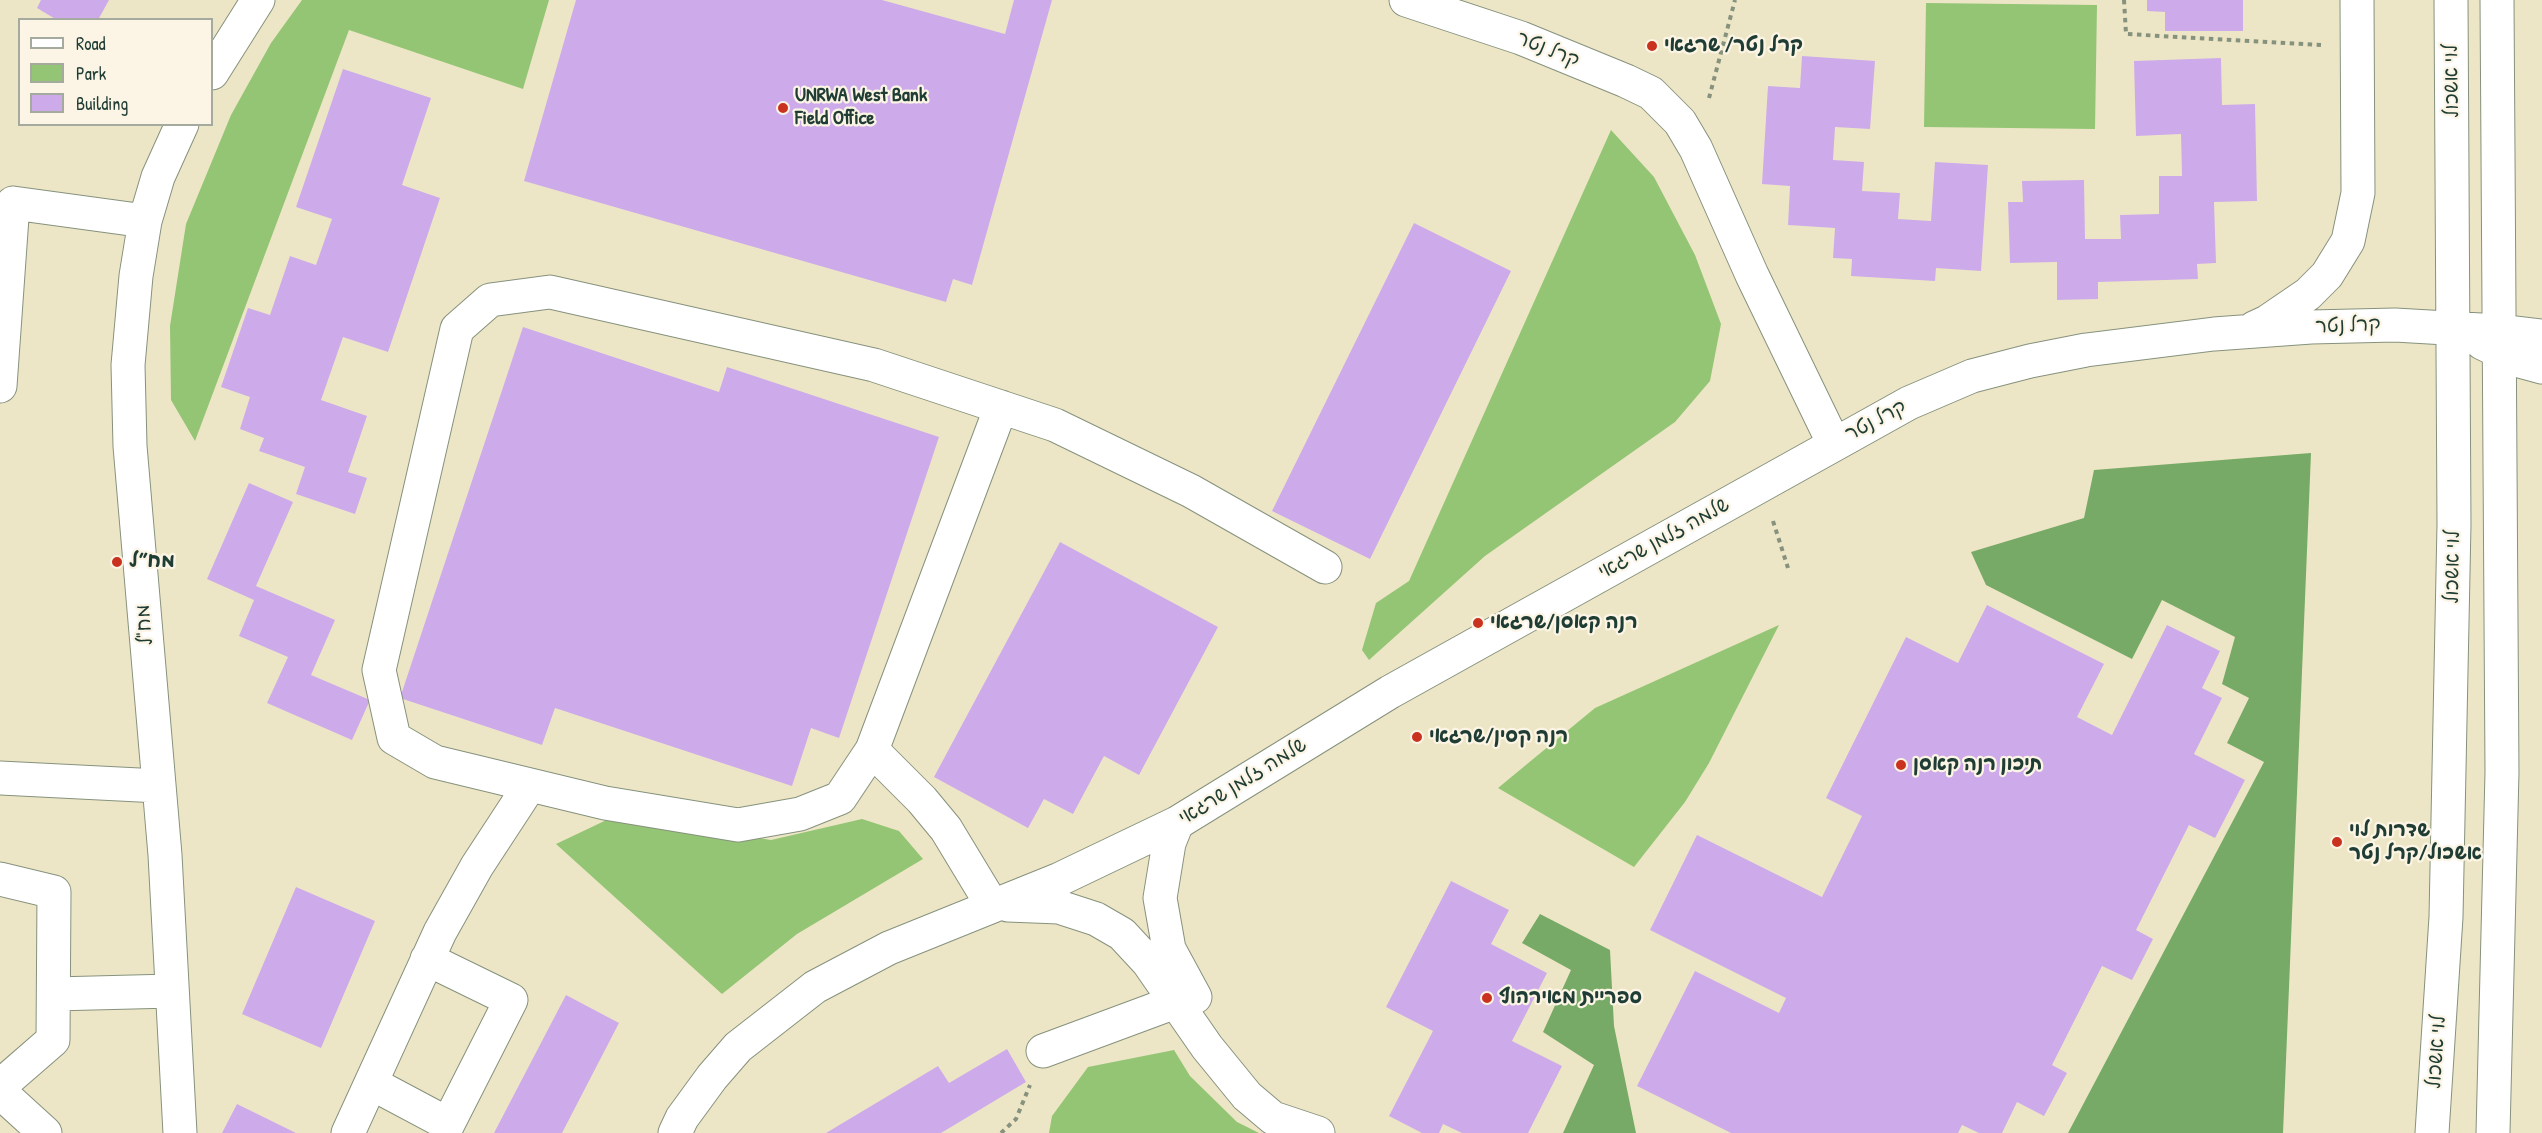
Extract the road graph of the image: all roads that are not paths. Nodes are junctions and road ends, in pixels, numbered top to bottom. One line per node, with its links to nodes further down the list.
1 (258, 0): 6 (street)
2 (1406, 0): 16 (street, קרל נטר)
3 (2357, 0): 10 (street)
4 (2451, 0): 9 (street, לוי אשכול)
5 (2497, 0): 12 (street)
6 (213, 70)
7 (181, 126): 8 (street, מח"ל)
8 (145, 221): 14 (street); 21 (street, מח"ל)
9 (2454, 328): 10 (street, קרל נטר); 12 (street); 39 (street, לוי אשכול)
10 (2246, 332): 16 (street, קרל נטר)
11 (2542, 336): 12 (street)
12 (2498, 341): 13 (street); 40 (street)
13 (2542, 367)
14 (0, 386)
15 (1001, 407): 17 (street); 18 (street); 20 (street)
16 (1834, 444): 22 (street, שלמה זלמן שרגאי)
17 (1325, 567)
18 (872, 750): 20 (street); 24 (street)
19 (0, 778): 21 (street)
20 (530, 785): 25 (street)
21 (159, 786): 26 (street, מח"ל)
22 (1177, 823): 24 (street, שלמה זלמן שרגאי); 33 (street)
23 (0, 879): 27 (street)
24 (992, 905): 28 (street); 37 (street, שלמה זלמן שרגאי)
25 (427, 959): 30 (street); 30 (street)
26 (172, 991): 27 (street); 35 (street, מח"ל)
27 (54, 994): 31 (street)
28 (1175, 1002): 29 (street); 33 (street)
29 (1043, 1051)
30 (371, 1083): 36 (street)
31 (0, 1086)
32 (0, 1092): 34 (street)
33 (1273, 1118): 38 (street)
34 (45, 1133)
35 (180, 1133)
36 (348, 1133)
37 (675, 1133)
38 (1318, 1133)
39 (2432, 1133)
40 (2493, 1133)

